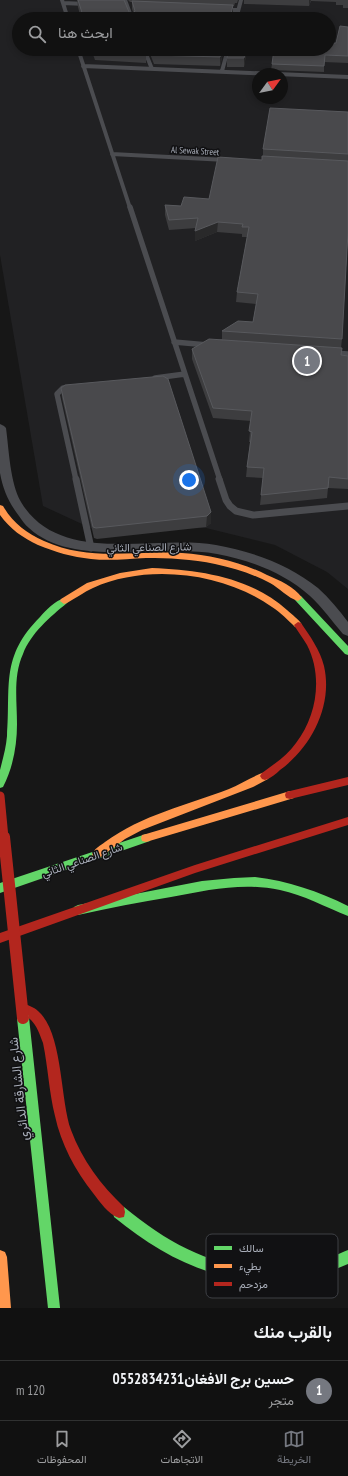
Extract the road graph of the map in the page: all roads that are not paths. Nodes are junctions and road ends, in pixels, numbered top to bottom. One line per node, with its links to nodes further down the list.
1 (125, 0): 6 (lane)
2 (241, 0): 9 (lane)
3 (63, 1): 4 (lane); 10 (lane)
4 (87, 4)
5 (119, 5): 6 (lane)
6 (127, 6): 7 (lane); 11 (lane)
7 (135, 6)
8 (222, 10): 9 (lane)
9 (238, 10)
10 (66, 12)
11 (129, 12)
12 (80, 56): 15 (lane)
13 (147, 56): 16 (lane)
14 (226, 56): 17 (lane)
15 (83, 66): 16 (lane); 19 (lane)
16 (152, 68): 17 (lane)
17 (222, 71): 18 (lane)
18 (348, 77)
19 (112, 154): 20 (lane, Al Sewak Street); 21 (lane)
20 (230, 161)
21 (174, 342): 22 (lane); 25 (lane)
22 (214, 345)
23 (324, 353): 24 (lane)
24 (348, 354)
25 (185, 374): 26 (lane); 29 (lane)
26 (147, 379)
27 (78, 387): 31 (lane)
28 (0, 428): 31 (street, شارع الصناعي الثاني)
29 (348, 506)
30 (0, 508): 33 (main road)
31 (91, 548): 32 (street, شارع الصناعي الثاني)
32 (348, 631)
33 (348, 652)
34 (348, 781): 38 (main road, شارع الصناعي الثاني)
35 (0, 784): 38 (main road)
36 (0, 796): 43 (main road, شارع الشارقة الدائري, bridge)
37 (348, 822): 40 (main road)
38 (97, 854): 39 (main road, شارع الصناعي الثاني)
39 (0, 888)
40 (78, 910): 41 (main road); 42 (main road)
41 (348, 910)
42 (2, 937)
43 (22, 1008): 47 (main road); 49 (main road, شارع الشارقة الدائري, bridge)
44 (0, 1257): 48 (main road)
45 (348, 1257): 46 (main road)
46 (338, 1260)
47 (206, 1265)
48 (4, 1308)
49 (54, 1308)

